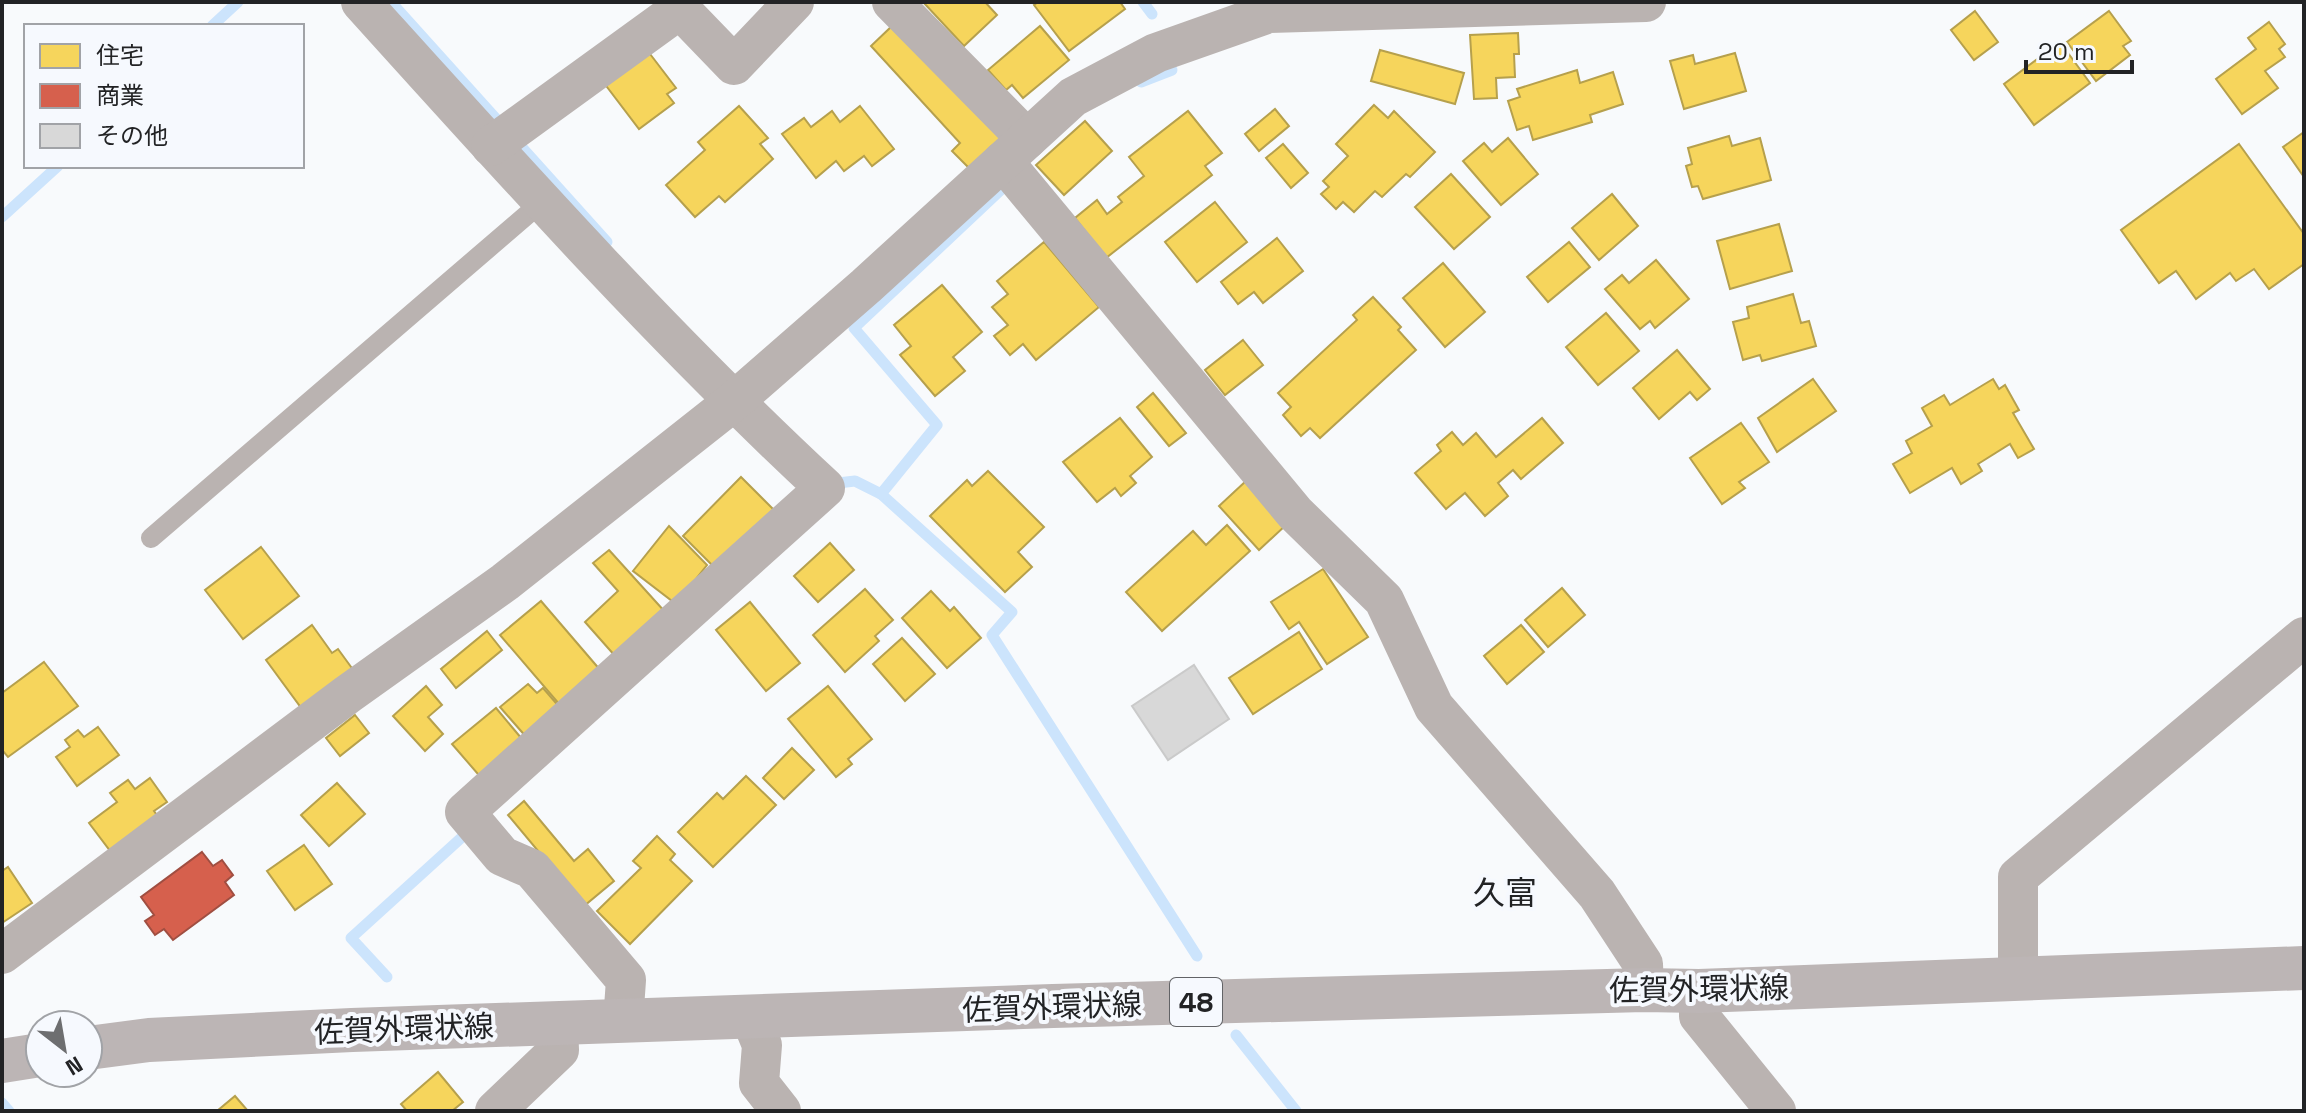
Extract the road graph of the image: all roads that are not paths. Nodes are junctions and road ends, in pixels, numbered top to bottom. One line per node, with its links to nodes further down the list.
1 (361, 2): 6 (street)
2 (794, 2): 6 (street)
3 (892, 2): 7 (street)
4 (1646, 2): 5 (street)
5 (1265, 8): 7 (street)
6 (506, 135): 8 (street)
7 (1015, 150): 9 (street); 15 (street)
8 (543, 201): 9 (street); 10 (lane)
9 (742, 394): 12 (street); 18 (street)
10 (151, 538)
11 (2304, 637): 14 (street)
12 (2, 954)
13 (2304, 968): 14 (main road, 佐賀外環状線 / 48)
14 (2018, 978): 16 (main road, 佐賀外環状線 / 48)
15 (1644, 990): 16 (main road, 佐賀外環状線 / 48); 17 (main road, 佐賀外環状線 / 48)
16 (1699, 991): 25 (street)
17 (751, 1018): 18 (main road, 佐賀外環状線 / 48); 24 (street)
18 (623, 1022): 19 (main road, 佐賀外環状線 / 48)
19 (558, 1024): 20 (main road, 佐賀外環状線 / 48); 23 (street)
20 (104, 1046)
21 (24, 1058): 22 (main road)
22 (2, 1061)
23 (495, 1111)
24 (781, 1111)
25 (1776, 1111)

